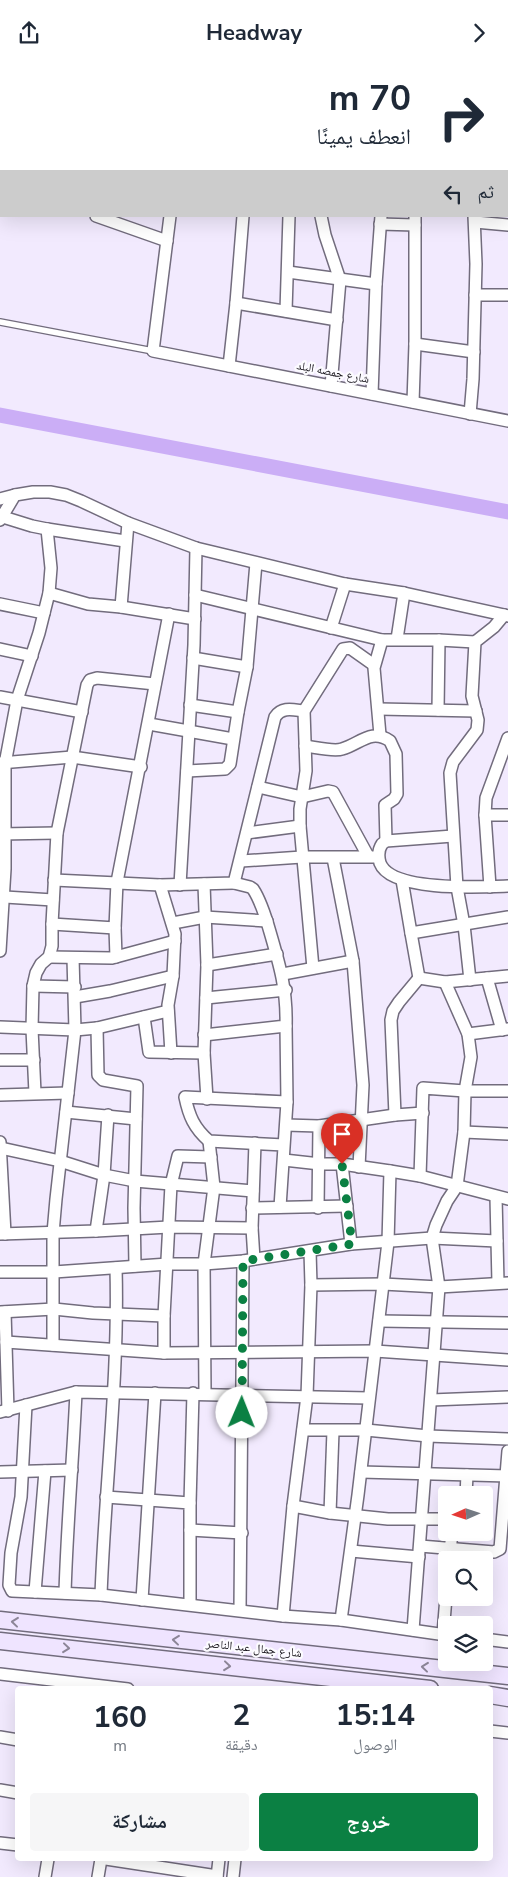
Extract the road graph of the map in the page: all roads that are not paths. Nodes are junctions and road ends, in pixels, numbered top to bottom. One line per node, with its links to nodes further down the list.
1 (170, 217): 10 (street)
2 (243, 217): 16 (street)
3 (290, 217): 11 (street)
4 (321, 217): 12 (street)
5 (113, 219): 10 (street)
6 (475, 219): 9 (street); 14 (street)
7 (380, 220): 8 (street); 13 (street)
8 (415, 221): 20 (street)
9 (508, 225)
10 (167, 241): 21 (street)
11 (288, 272): 12 (street); 17 (street)
12 (340, 280): 13 (street); 18 (street)
13 (376, 284): 25 (street)
14 (475, 295): 15 (street); 22 (street)
15 (508, 295)
16 (236, 303): 17 (street); 23 (street)
17 (286, 311): 18 (street)
18 (337, 319): 24 (street)
19 (0, 323): 21 (lane)
20 (415, 344): 22 (street); 26 (street)
21 (153, 351): 23 (street, شارع جمصه البلد)
22 (474, 352): 27 (street)
23 (229, 366): 24 (street, شارع جمصه البلد)
24 (331, 386): 25 (street, شارع جمصه البلد)
25 (372, 394): 26 (street, شارع جمصه البلد)
26 (413, 402): 27 (street, شارع جمصه البلد)
27 (470, 414): 28 (street, شارع جمصه البلد)
28 (508, 421)
29 (16, 495): 30 (street); 31 (street); 32 (street)
30 (0, 499)
31 (1, 518): 33 (street)
32 (128, 523): 34 (street); 35 (street)
33 (47, 529): 34 (street); 38 (street)
34 (125, 541): 42 (street)
35 (196, 548): 36 (street); 40 (street)
36 (256, 563): 37 (street); 43 (street)
37 (345, 583): 39 (street); 48 (street)
38 (48, 593): 42 (street); 44 (street)
39 (404, 593): 46 (street); 49 (street)
40 (196, 595): 43 (street); 47 (street)
41 (0, 604): 44 (street)
42 (121, 607): 45 (street)
43 (253, 607): 48 (street); 57 (street)
44 (44, 613): 54 (street)
45 (169, 613): 47 (street); 58 (street)
46 (506, 615): 52 (street)
47 (195, 619): 55 (street)
48 (330, 628): 50 (street)
49 (397, 639): 50 (street); 51 (street)
50 (382, 640): 56 (street)
51 (438, 640): 52 (street); 63 (street)
52 (475, 642): 65 (street)
53 (0, 649): 54 (street)
54 (32, 656): 60 (street)
55 (193, 658): 57 (street); 61 (street)
56 (374, 665): 62 (street); 64 (street)
57 (247, 667): 67 (street)
58 (155, 684): 66 (street); 68 (street)
59 (0, 697): 60 (street)
60 (17, 699): 66 (street); 75 (street)
61 (190, 705): 67 (street); 69 (street)
62 (379, 709): 63 (street); 70 (street)
63 (438, 709): 65 (street)
64 (304, 711): 73 (street); 78 (street)
65 (476, 711): 86 (street)
66 (82, 712): 74 (street)
67 (238, 712): 71 (street)
68 (149, 724): 69 (street); 76 (street)
69 (189, 731): 71 (street); 77 (street)
70 (380, 735): 73 (street); 87 (street)
71 (233, 739): 77 (street)
72 (507, 744): 80 (street)
73 (305, 746): 79 (street)
74 (72, 757): 75 (street); 76 (street); 83 (street)
75 (2, 763): 85 (street)
76 (141, 767): 95 (street)
77 (187, 771): 99 (street)
78 (258, 787): 79 (street); 84 (street)
79 (302, 797): 82 (street); 89 (street)
80 (485, 815): 81 (street); 102 (street)
81 (508, 815)
82 (300, 826): 84 (street); 88 (street)
83 (57, 833): 85 (street); 93 (street)
84 (248, 833): 91 (street)
85 (2, 834): 92 (street)
86 (453, 836): 87 (street); 101 (street)
87 (386, 841): 89 (street)
88 (302, 857): 90 (street); 91 (street); 122 (street)
89 (374, 857): 90 (street); 94 (street)
90 (333, 858): 120 (street)
91 (241, 861): 96 (street)
92 (3, 869): 103 (street)
93 (54, 880): 95 (street); 104 (street)
94 (402, 880): 101 (street); 113 (street)
95 (117, 882): 98 (street); 111 (street)
96 (234, 883): 97 (street); 107 (street)
97 (204, 884): 99 (street); 105 (street)
98 (160, 885): 99 (street); 108 (street)
99 (180, 885)
100 (508, 886): 102 (street)
101 (457, 887): 102 (street); 110 (street)
102 (490, 887)
103 (5, 897): 104 (street); 112 (street)
104 (53, 900): 109 (street)
105 (205, 917): 107 (street); 108 (street); 121 (street)
106 (508, 917): 110 (street)
107 (267, 921): 116 (street)
108 (173, 923): 114 (street)
109 (52, 924): 111 (street); 117 (street)
110 (464, 925): 113 (street); 128 (street)
111 (115, 928): 118 (street)
112 (1, 930): 115 (street)
113 (411, 933): 126 (street)
114 (175, 941): 118 (street); 124 (street)
115 (0, 951)
116 (277, 954): 121 (street); 123 (street)
117 (49, 957): 119 (street); 130 (street)
118 (116, 957): 119 (street)
119 (73, 958): 132 (street)
120 (353, 961): 122 (street); 160 (street)
121 (207, 965): 133 (street)
122 (314, 968): 123 (street)
123 (283, 974): 131 (street)
124 (172, 976): 132 (street); 134 (street)
125 (508, 976): 127 (street)
126 (419, 978): 129 (street); 158 (street)
127 (487, 978): 128 (street); 141 (street)
128 (470, 980): 129 (street)
129 (445, 982): 142 (street)
130 (33, 986): 132 (street); 138 (street)
131 (286, 990): 133 (street); 136 (street)
132 (75, 992): 140 (street)
133 (206, 998): 143 (street)
134 (168, 1011): 135 (street); 144 (street)
135 (144, 1017): 139 (street); 144 (street)
136 (286, 1026): 143 (street); 154 (street)
137 (0, 1027): 138 (street)
138 (32, 1029): 140 (street); 147 (street)
139 (97, 1029): 140 (street); 159 (street)
140 (75, 1030): 151 (street)
141 (505, 1030): 142 (street)
142 (468, 1034): 148 (street)
143 (204, 1035): 145 (street)
144 (171, 1053): 145 (street)
145 (204, 1053): 153 (street)
146 (0, 1060): 147 (street)
147 (34, 1060): 150 (street)
148 (466, 1091): 149 (street); 156 (street); 163 (street)
149 (508, 1091)
150 (36, 1093): 151 (street); 152 (street)
151 (68, 1093): 155 (street)
152 (0, 1095)
153 (207, 1099): 154 (street); 165 (street)
154 (287, 1102): 161 (street)
155 (66, 1112): 157 (street); 172 (street)
156 (423, 1113): 158 (street); 178 (street)
157 (108, 1115): 159 (street); 177 (street)
158 (395, 1115): 160 (street)
159 (136, 1119): 179 (street)
160 (362, 1119): 162 (street); 175 (street)
161 (286, 1125): 162 (street); 168 (street)
162 (319, 1126): 173 (street)
163 (464, 1132): 164 (street); 181 (street)
164 (508, 1134)
165 (209, 1141): 167 (street); 170 (street)
166 (0, 1142): 169 (street)
167 (255, 1143): 168 (street); 183 (street)
168 (284, 1145): 171 (street)
169 (1, 1148): 172 (street); 186 (street)
170 (211, 1157): 180 (street); 182 (street)
171 (284, 1160): 173 (street); 187 (street)
172 (60, 1161): 177 (street); 196 (street)
173 (320, 1164): 174 (street); 190 (street)
174 (342, 1164): 175 (street); 188 (street)
175 (359, 1167): 176 (street)
176 (390, 1171): 178 (street); 200 (street)
177 (104, 1175): 179 (street); 195 (street)
178 (420, 1177): 181 (street)
179 (134, 1181): 180 (street); 192 (street)
180 (172, 1185): 182 (street); 191 (street)
181 (458, 1186): 184 (street); 198 (street)
182 (214, 1187): 183 (street); 194 (street)
183 (253, 1191): 189 (street)
184 (496, 1197): 185 (street); 199 (street)
185 (508, 1199)
186 (2, 1201): 197 (street)
187 (280, 1207): 189 (street); 190 (street)
188 (347, 1207): 190 (street); 201 (street)
189 (252, 1208): 193 (street)
190 (318, 1208)
191 (169, 1227): 192 (street); 194 (street); 204 (street)
192 (135, 1228): 195 (street); 206 (street)
193 (252, 1228): 194 (street); 203 (street)
194 (207, 1229): 205 (street)
195 (96, 1231): 196 (street)
196 (53, 1233): 197 (street); 208 (street)
197 (3, 1234)
198 (432, 1239): 199 (street); 200 (street); 213 (street)
199 (497, 1241): 210 (street)
200 (388, 1242): 201 (street); 211 (street)
201 (352, 1244): 202 (street)
202 (310, 1251): 203 (street); 212 (street)
203 (248, 1260): 205 (street); 225 (street)
204 (168, 1264): 205 (street); 206 (street); 217 (street)
205 (204, 1264): 228 (street)
206 (135, 1266): 207 (street)
207 (116, 1268): 208 (street); 216 (street)
208 (54, 1271): 209 (street); 214 (street)
209 (0, 1272)
210 (503, 1283): 213 (street)
211 (383, 1284): 212 (street); 213 (street); 218 (street)
212 (311, 1285): 226 (street)
213 (439, 1287): 219 (street)
214 (54, 1309): 215 (street); 216 (street); 222 (street)
215 (2, 1312): 221 (street)
216 (117, 1313): 217 (street); 223 (street)
217 (164, 1316): 227 (street)
218 (379, 1321): 219 (street); 224 (street)
219 (437, 1323): 220 (street); 229 (street)
220 (508, 1323)
221 (6, 1342): 222 (street); 231 (street)
222 (53, 1345): 223 (street)
223 (114, 1349): 227 (street); 233 (street)
224 (375, 1351): 226 (street); 229 (street); 239 (street)
225 (242, 1352): 226 (street); 228 (street); 236 (street)
226 (309, 1352): 237 (street)
227 (164, 1353): 228 (street)
228 (206, 1353): 235 (street)
229 (434, 1356): 230 (street); 240 (street)
230 (508, 1360)
231 (3, 1381): 242 (street)
232 (76, 1392): 233 (street); 241 (street); 249 (street)
233 (114, 1392): 234 (street); 258 (street)
234 (155, 1393): 235 (street); 259 (street)
235 (199, 1393): 236 (street); 260 (street)
236 (242, 1394): 237 (street); 267 (street)
237 (307, 1396): 239 (street); 243 (street)
238 (508, 1397): 240 (street)
239 (370, 1398): 244 (street)
240 (431, 1400): 246 (street)
241 (26, 1405): 242 (street); 253 (street)
242 (4, 1411)
243 (302, 1430): 245 (street); 261 (street)
244 (366, 1430): 245 (street); 246 (street); 251 (street)
245 (333, 1431): 262 (street)
246 (428, 1436): 247 (street); 254 (street)
247 (508, 1439)
248 (508, 1451): 256 (street)
249 (72, 1470): 250 (street); 273 (street)
250 (45, 1471): 253 (street); 272 (street)
251 (361, 1471): 254 (street); 263 (street)
252 (0, 1473): 253 (street)
253 (22, 1473): 272 (street)
254 (425, 1474): 255 (street); 264 (street)
255 (467, 1475): 256 (street); 257 (street)
256 (507, 1476): 270 (street)
257 (466, 1486)
258 (106, 1497): 259 (street); 274 (street)
259 (148, 1501): 260 (street); 275 (street)
260 (190, 1503): 266 (street)
261 (293, 1506): 262 (street); 278 (street)
262 (330, 1513): 263 (street)
263 (355, 1515): 264 (street); 268 (street)
264 (422, 1518): 265 (street); 269 (street)
265 (438, 1519)
266 (190, 1530): 267 (street); 276 (street)
267 (242, 1533): 277 (street)
268 (351, 1551): 269 (street); 279 (street)
269 (419, 1551): 271 (street); 281 (street)
270 (493, 1552)
271 (438, 1553)
272 (35, 1592): 273 (street)
273 (65, 1593): 274 (street)
274 (101, 1595): 275 (street)
275 (142, 1601): 276 (street)
276 (190, 1605): 277 (street)
277 (240, 1610): 278 (street)
278 (283, 1616): 279 (street)
279 (341, 1620): 281 (street)
280 (0, 1621): 287 (main road, شارع جمال عبد الناصر, one-way to 280)
281 (413, 1630): 282 (street)
282 (438, 1634)
283 (493, 1640): 285 (street)
284 (0, 1641): 289 (main road, شارع جمال عبد الناصر, one-way to 289)
285 (508, 1642)
286 (0, 1674): 288 (street)
287 (508, 1676)
288 (75, 1686)
289 (403, 1686)
290 (493, 1695): 291 (main road)
291 (508, 1697)
292 (493, 1731): 293 (street)
293 (508, 1733)
294 (0, 1737): 295 (street)
295 (15, 1740)
296 (0, 1790): 297 (street)
297 (15, 1792)
298 (0, 1843): 299 (street)
299 (15, 1845)
300 (48, 1861): 307 (street)
301 (101, 1861): 308 (street)
302 (118, 1861): 305 (street)
303 (219, 1861): 306 (street)
304 (235, 1861): 309 (street)
305 (153, 1867): 306 (street)
306 (217, 1876)
307 (45, 1877)
308 (98, 1877)
309 (233, 1877)

